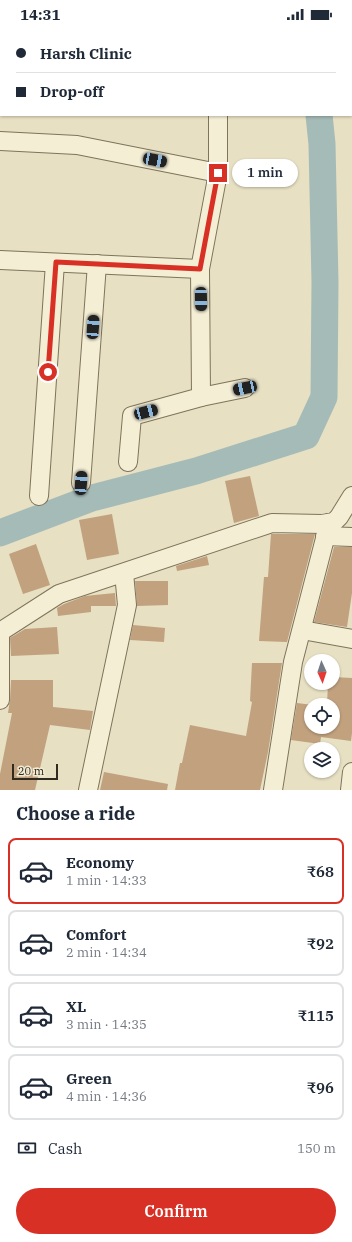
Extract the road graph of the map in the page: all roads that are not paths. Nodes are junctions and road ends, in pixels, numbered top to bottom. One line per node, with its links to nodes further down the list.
1 (218, 116): 3 (street)
2 (0, 141): 3 (street)
3 (218, 173): 7 (street)
4 (0, 260): 5 (street)
5 (56, 262): 6 (street); 12 (street)
6 (97, 264): 7 (street); 11 (street)
7 (200, 269): 9 (street)
8 (245, 388): 9 (street)
9 (201, 397): 10 (street)
10 (128, 462)
11 (81, 483)
12 (39, 496)
13 (352, 496): 14 (street)
14 (327, 529): 15 (street); 16 (street); 17 (street)
15 (352, 537)
16 (124, 573): 18 (street); 22 (street)
17 (302, 630): 19 (street); 23 (street)
18 (0, 632): 20 (street)
19 (352, 639)
20 (0, 700)
21 (352, 772): 24 (street)
22 (88, 790)
23 (272, 790)
24 (350, 790)

